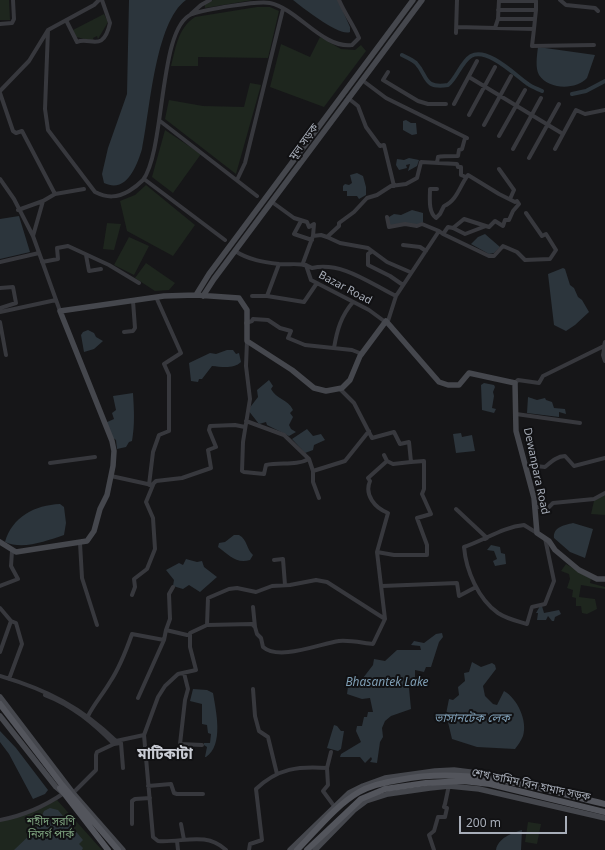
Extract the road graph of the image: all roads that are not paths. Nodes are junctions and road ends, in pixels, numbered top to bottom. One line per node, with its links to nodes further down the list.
1 (13, 0): 20 (street)
2 (100, 0): 19 (street); 19 (street)
3 (210, 0): 16 (street)
4 (339, 0): 12 (street)
5 (413, 0): 27 (street, মূল সড়ক)
6 (422, 0): 28 (street, মূল সড়ক)
7 (457, 0): 21 (street)
8 (560, 0): 15 (street)
9 (260, 1): 12 (street); 16 (street)
10 (499, 1): 11 (street); 13 (street)
11 (536, 1): 14 (street)
12 (283, 9): 61 (street)
13 (498, 10): 14 (street); 17 (street)
14 (536, 10): 18 (street)
15 (598, 11)
16 (191, 14): 48 (street)
17 (498, 19): 18 (street); 22 (street)
18 (535, 19): 23 (street)
19 (66, 20): 24 (street)
20 (0, 24)
21 (456, 27): 22 (street); 25 (street)
22 (495, 28): 23 (street)
23 (534, 29): 26 (street)
24 (48, 30): 37 (street); 60 (street)
25 (456, 33)
26 (594, 45)
27 (378, 47): 28 (street); 71 (street, মূল সড়ক)
28 (384, 50): 34 (street, মূল সড়ক)
29 (477, 61): 33 (street)
30 (495, 67): 35 (street)
31 (388, 72): 41 (street)
32 (511, 76): 38 (street)
33 (469, 77): 35 (street); 42 (street)
34 (362, 80): 39 (street, মূল সড়ক); 56 (street)
35 (484, 86): 38 (street); 46 (street)
36 (525, 90): 44 (street)
37 (0, 92): 65 (street)
38 (500, 96): 44 (street); 49 (street)
39 (348, 98): 62 (street); 69 (street, মূল সড়ক)
40 (541, 98): 47 (street)
41 (446, 104)
42 (454, 104)
43 (559, 104): 50 (street)
44 (516, 106): 47 (street); 52 (street)
45 (605, 110): 51 (street)
46 (469, 115)
47 (532, 115): 50 (street); 53 (street)
48 (160, 120): 60 (street); 61 (street)
49 (484, 125)
50 (547, 125): 51 (street); 55 (street)
51 (563, 134): 54 (street)
52 (499, 136)
53 (513, 149)
54 (555, 149)
55 (529, 158)
56 (437, 163): 58 (street); 62 (street)
57 (499, 169): 67 (street)
58 (466, 177): 64 (street); 67 (street)
59 (0, 179): 70 (street)
60 (144, 179): 84 (street)
61 (237, 180): 66 (street)
62 (394, 186): 82 (street)
63 (84, 189): 65 (street)
64 (437, 189)
65 (55, 194): 68 (street)
66 (257, 196)
67 (510, 199): 76 (street)
68 (43, 201): 70 (street); 81 (street)
69 (272, 202): 73 (street, মূল সড়ক); 75 (street)
70 (18, 210): 81 (street)
71 (257, 210): 73 (street); 102 (street, মূল সড়ক)
72 (526, 213): 85 (street)
73 (263, 214): 87 (street, মূল সড়ক)
74 (387, 217): 78 (street)
75 (301, 221): 83 (street); 83 (street)
76 (486, 226): 77 (street); 80 (street)
77 (453, 228): 79 (street); 80 (street)
78 (439, 231): 79 (street); 88 (street)
79 (443, 234): 85 (street)
80 (465, 234): 85 (street)
81 (33, 236): 90 (street)
82 (327, 237): 83 (street); 89 (street)
83 (313, 238): 95 (street)
84 (225, 240)
85 (462, 244)
86 (402, 245): 88 (street)
87 (235, 251): 94 (street, Bazar Road); 103 (street, মূল সড়ক)
88 (426, 251): 97 (street)
89 (371, 252): 97 (street); 100 (street)
90 (39, 253): 92 (street); 93 (street)
91 (86, 255): 93 (street); 96 (street); 98 (street)
92 (0, 262)
93 (42, 262): 108 (street)
94 (279, 264): 95 (street, Bazar Road); 105 (street)
95 (305, 264): 99 (street, Bazar Road); 106 (street, Bazar Road)
96 (101, 269)
97 (410, 272): 100 (street)
98 (139, 283)
99 (317, 283): 105 (street); 110 (street, Bazar Road)
100 (403, 285): 106 (street)
101 (0, 288): 111 (street)
102 (196, 295): 103 (street); 107 (street)
103 (203, 296): 116 (street)
104 (252, 296): 105 (street)
105 (267, 296)
106 (396, 296): 114 (street)
107 (156, 297): 109 (street); 141 (street)
108 (56, 300): 112 (street); 113 (street)
109 (133, 301): 112 (street); 117 (street)
110 (353, 302): 114 (street, Bazar Road); 120 (street)
111 (0, 308)
112 (60, 311): 140 (street)
113 (0, 312)
114 (386, 321): 121 (street); 124 (street)
115 (0, 322): 122 (street)
116 (246, 323): 118 (street); 120 (street)
117 (124, 332)
118 (247, 341): 125 (street); 127 (street)
119 (605, 344): 123 (street); 124 (street)
120 (334, 348): 121 (street)
121 (362, 354): 125 (street)
122 (6, 355)
123 (605, 361)
124 (515, 382): 126 (street, Dewanpara Road)
125 (340, 389): 130 (street)
126 (516, 414): 128 (street); 138 (street, Dewanpara Road)
127 (246, 421): 129 (street); 134 (street)
128 (580, 423)
129 (245, 427): 134 (street); 141 (street)
130 (369, 431): 136 (street); 139 (street)
131 (384, 455): 135 (street)
132 (95, 457): 137 (street)
133 (605, 458): 138 (street)
134 (309, 459): 139 (street)
135 (387, 461): 136 (street); 152 (street)
136 (411, 462): 152 (street)
137 (50, 464)
138 (526, 465): 144 (street, Dewanpara Road)
139 (313, 471): 143 (street)
140 (111, 476): 141 (street); 150 (street)
141 (151, 485): 160 (street)
142 (605, 493): 144 (street)
143 (319, 498)
144 (535, 507): 146 (street, Dewanpara Road)
145 (456, 509): 148 (street)
146 (537, 533): 147 (street); 148 (street)
147 (545, 538): 154 (street); 159 (street)
148 (485, 539): 159 (street)
149 (0, 542): 151 (street)
150 (80, 543): 151 (street); 165 (street)
151 (12, 551): 156 (street)
152 (377, 552): 157 (street)
153 (274, 560): 155 (street)
154 (605, 578)
155 (285, 585): 163 (street); 166 (street)
156 (0, 586)
157 (382, 586): 159 (street); 163 (street)
158 (173, 587): 168 (street)
159 (476, 587)
160 (132, 595)
161 (253, 607): 167 (street)
162 (0, 608): 164 (street)
163 (385, 619): 167 (street)
164 (11, 621): 171 (street); 174 (street)
165 (97, 625)
166 (208, 625): 167 (street); 172 (street)
167 (255, 627)
168 (166, 630): 169 (street); 170 (street)
169 (187, 635)
170 (164, 640): 177 (street); 181 (street)
171 (0, 652)
172 (184, 672): 182 (street); 186 (street)
173 (0, 678): 174 (street); 185 (street)
174 (9, 679): 181 (street)
175 (254, 689): 190 (street)
176 (0, 698): 195 (street)
177 (138, 698)
178 (0, 704): 183 (main road)
179 (0, 711): 183 (main road)
180 (0, 716): 194 (street)
181 (88, 716): 182 (street)
182 (144, 736): 184 (street); 192 (street)
183 (24, 740): 194 (main road); 208 (main road)
184 (121, 742): 185 (street); 188 (street)
185 (114, 744): 195 (street)
186 (202, 745)
187 (331, 752): 189 (street)
188 (123, 768)
189 (327, 768): 190 (street); 199 (street)
190 (277, 774): 212 (street)
191 (453, 781): 193 (street); 200 (main road, শেখ তামিম বিন হামাদ সড়ক); 215 (main road, শেখ তামিম বিন হামাদ সড়ক)
192 (148, 786): 196 (street); 197 (street)
193 (448, 786): 201 (street); 216 (street); 217 (street)
194 (64, 793): 202 (street); 207 (main road)
195 (73, 793): 209 (street)
196 (203, 794)
197 (150, 798): 203 (street); 206 (street)
198 (605, 803): 199 (street); 214 (main road, শেখ তামিম বিন হামাদ সড়ক)
199 (334, 806): 213 (street)
200 (605, 812)
201 (605, 818)
202 (0, 820)
203 (132, 824)
204 (181, 824): 205 (street)
205 (184, 840): 206 (street); 211 (street)
206 (177, 841): 210 (street)
207 (108, 850)
208 (118, 850)
209 (123, 850)
210 (178, 850)
211 (226, 850)
212 (249, 850)
213 (290, 850)
214 (297, 850)
215 (307, 850)
216 (315, 850)
217 (434, 850)

